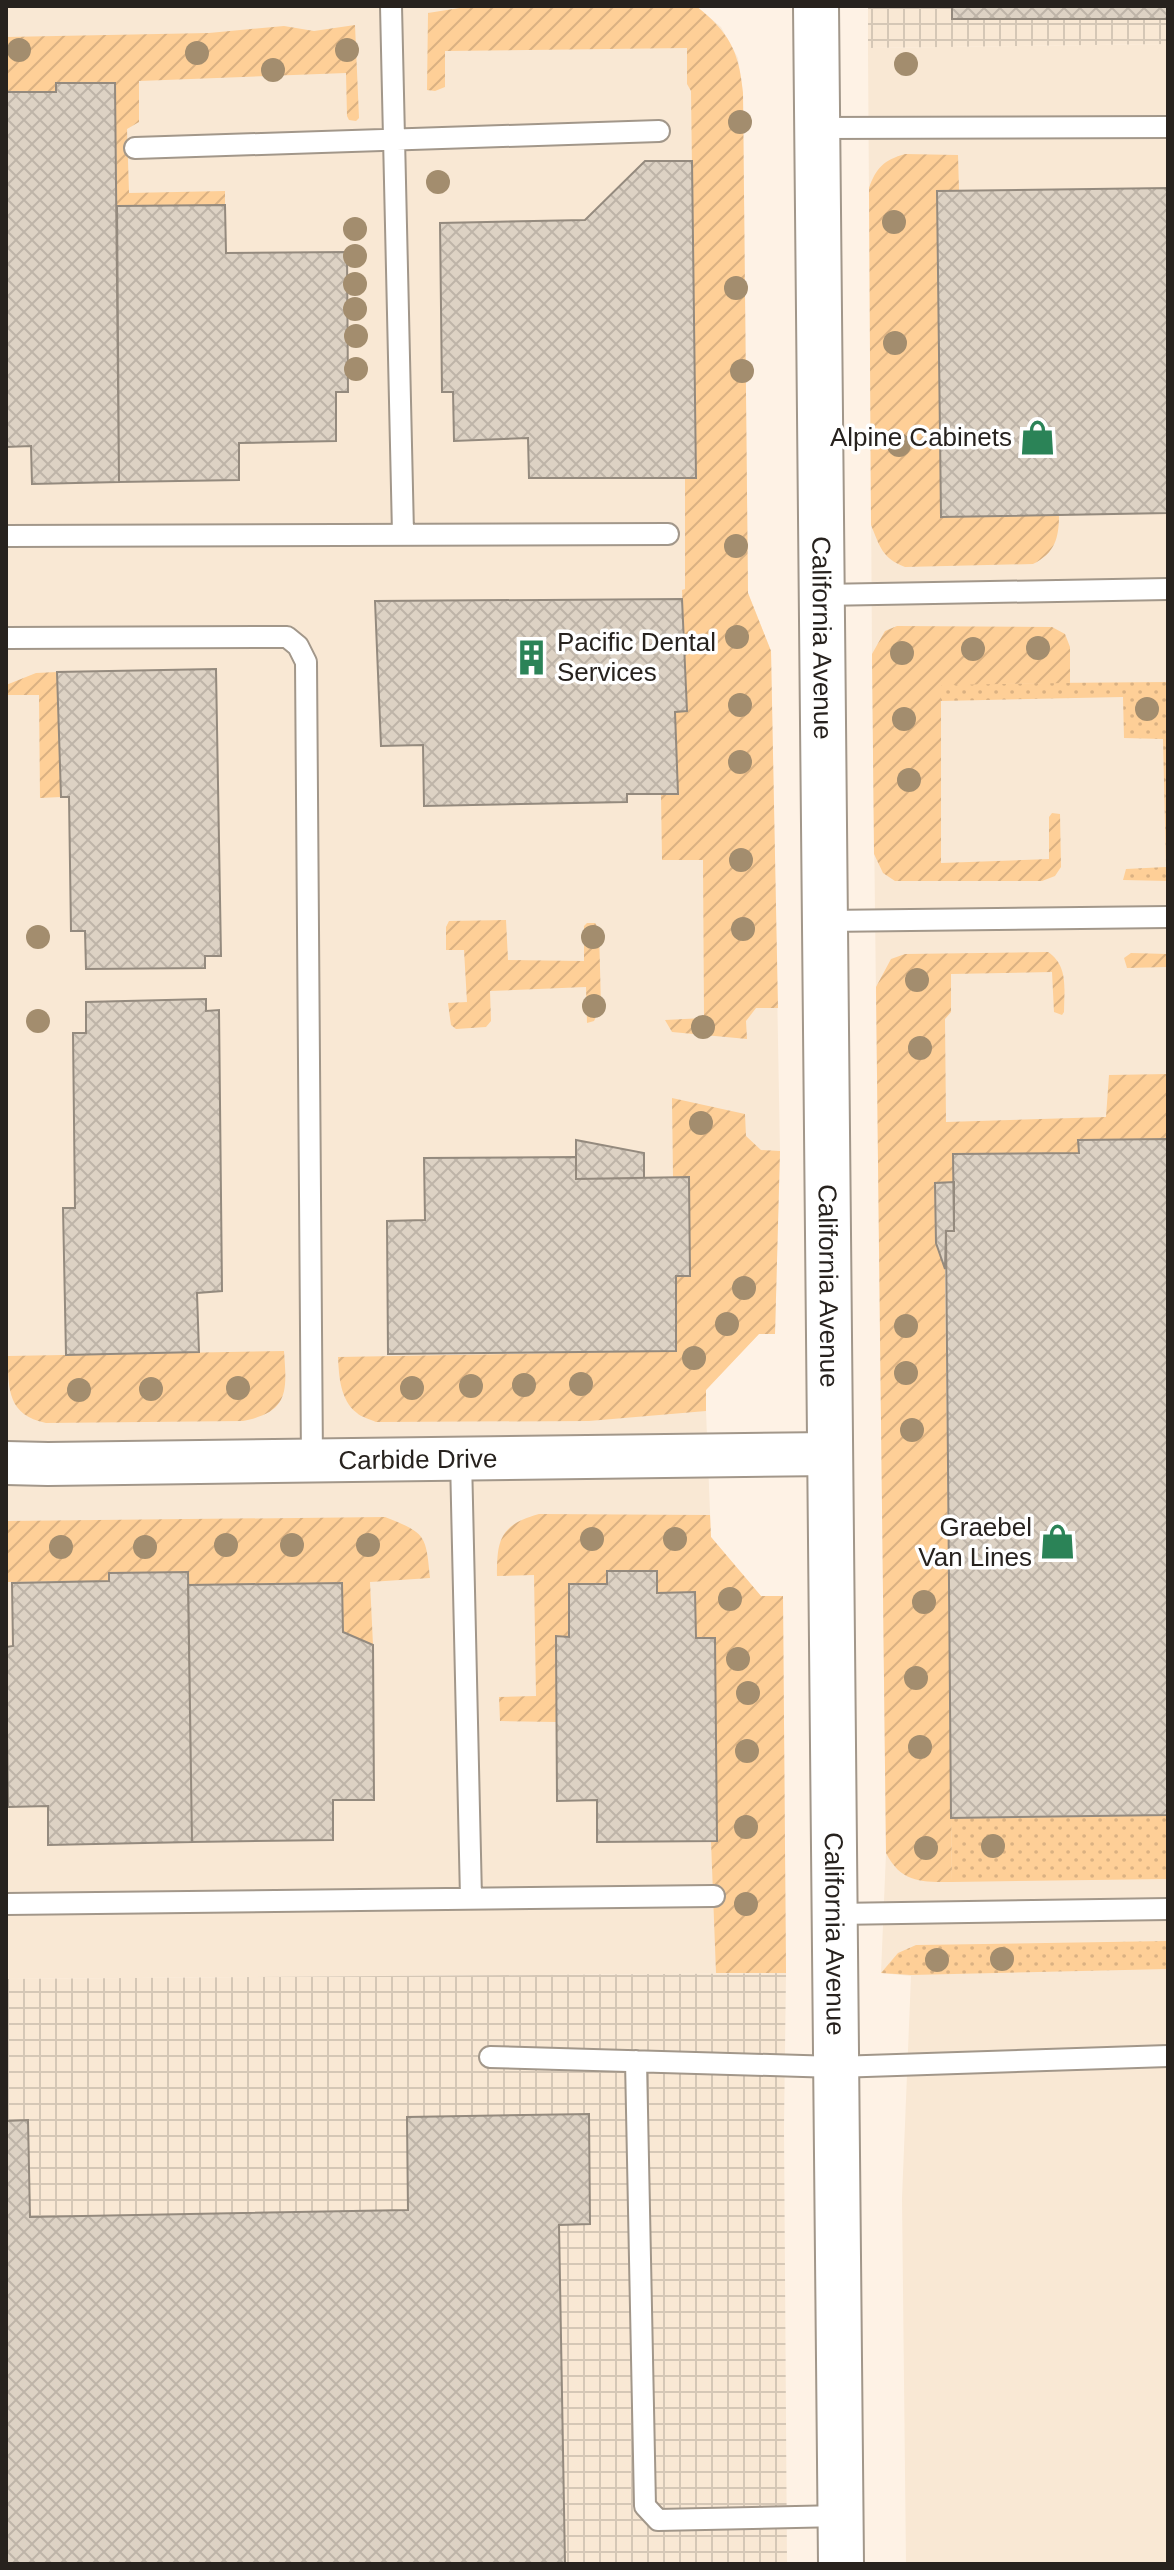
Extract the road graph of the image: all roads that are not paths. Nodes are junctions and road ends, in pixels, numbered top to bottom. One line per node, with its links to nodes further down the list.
1 (391, 6): 6 (lane)
2 (816, 6): 4 (main road, California Avenue)
3 (1168, 127): 4 (lane)
4 (817, 128): 12 (main road, California Avenue)
5 (659, 131): 6 (lane)
6 (394, 139): 7 (lane); 8 (lane)
7 (135, 148)
8 (403, 533): 9 (lane); 10 (lane)
9 (668, 534)
10 (6, 536)
11 (1168, 589): 12 (lane)
12 (821, 595): 15 (main road, California Avenue)
13 (6, 638): 18 (lane)
14 (1168, 917): 15 (lane)
15 (825, 921): 16 (main road, California Avenue)
16 (830, 1454): 17 (street, Carbide Drive); 24 (main road, California Avenue)
17 (461, 1459): 18 (street, Carbide Drive); 21 (lane)
18 (312, 1462): 19 (street, Carbide Drive)
19 (6, 1463)
20 (714, 1896): 21 (lane)
21 (471, 1898): 22 (lane)
22 (6, 1904)
23 (1168, 1909): 24 (lane)
24 (835, 1914): 28 (main road, California Avenue)
25 (1168, 2056): 28 (lane)
26 (490, 2057): 27 (lane)
27 (636, 2061): 28 (lane); 29 (lane)
28 (836, 2067): 29 (main road, California Avenue)
29 (841, 2516): 30 (main road, California Avenue)
30 (841, 2564)

